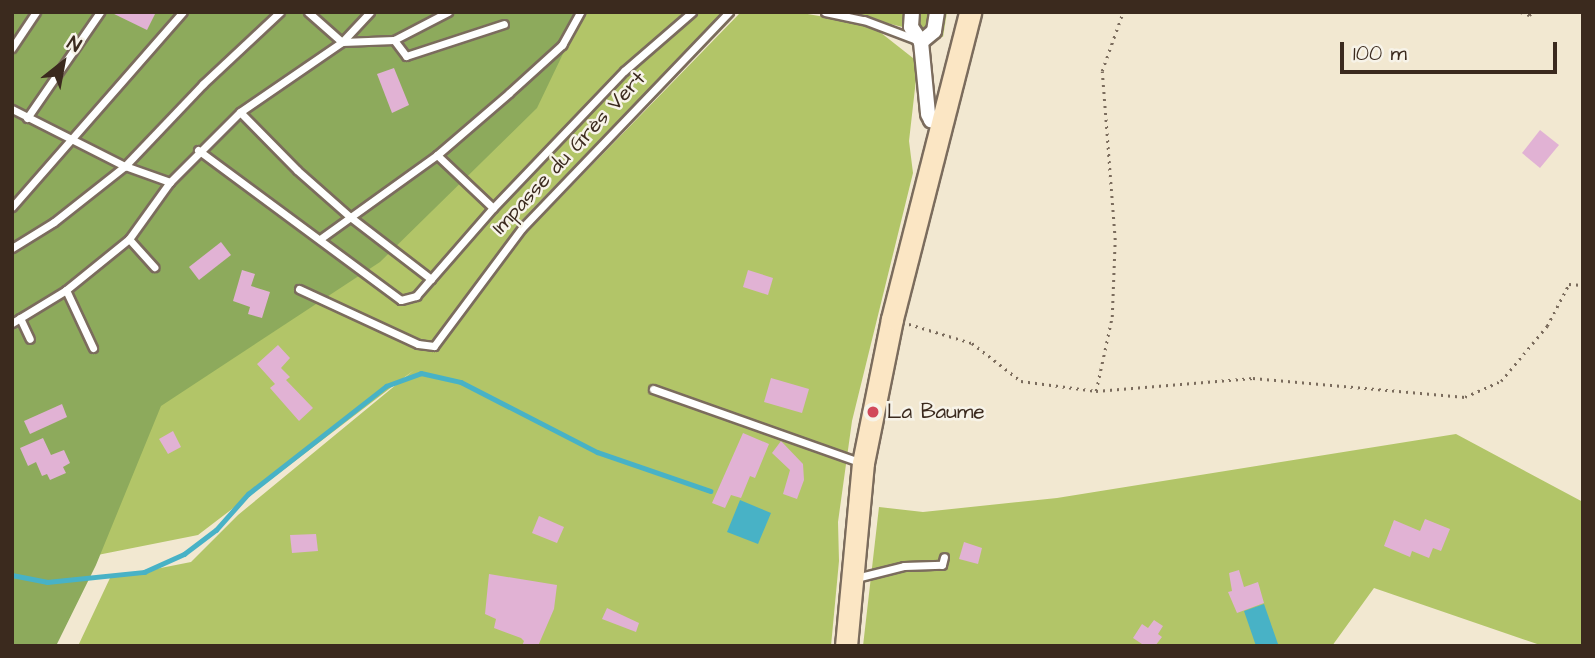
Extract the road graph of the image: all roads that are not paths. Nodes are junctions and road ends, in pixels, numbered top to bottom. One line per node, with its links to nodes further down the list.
1 (36, 12): 19 (lane)
2 (100, 12): 22 (lane)
3 (183, 12): 24 (lane)
4 (280, 12): 27 (lane)
5 (308, 12): 17 (lane)
6 (370, 12): 17 (lane)
7 (448, 12): 16 (lane)
8 (580, 12): 26 (lane)
9 (692, 12): 30 (lane)
10 (729, 12): 37 (lane, Impasse du Grès Vert)
11 (825, 12): 18 (lane)
12 (912, 12): 18 (street)
13 (937, 12): 18 (street)
14 (970, 12): 23 (main road)
15 (504, 24): 16 (lane)
16 (394, 40): 17 (lane)
17 (342, 42): 21 (lane)
18 (921, 42): 23 (street)
19 (12, 48)
20 (12, 109): 22 (lane)
21 (240, 112): 25 (lane); 31 (lane)
22 (27, 118): 24 (lane)
23 (943, 123): 43 (main road)
24 (70, 140): 27 (lane); 29 (lane)
25 (198, 150): 28 (lane); 33 (lane)
26 (437, 155): 30 (lane); 31 (lane)
27 (124, 166): 28 (lane); 34 (lane)
28 (170, 182): 32 (lane)
29 (12, 207)
30 (493, 208): 36 (lane)
31 (349, 216): 33 (lane); 36 (lane)
32 (129, 239): 35 (lane); 38 (lane)
33 (320, 239): 36 (lane)
34 (12, 248)
35 (154, 267)
36 (431, 279)
37 (299, 289)
38 (66, 290): 39 (lane); 41 (lane)
39 (16, 321): 40 (lane)
40 (30, 338)
41 (93, 348)
42 (653, 389): 43 (lane)
43 (863, 463): 45 (main road)
44 (944, 556): 45 (lane)
45 (852, 579): 46 (main road)
46 (846, 646)

